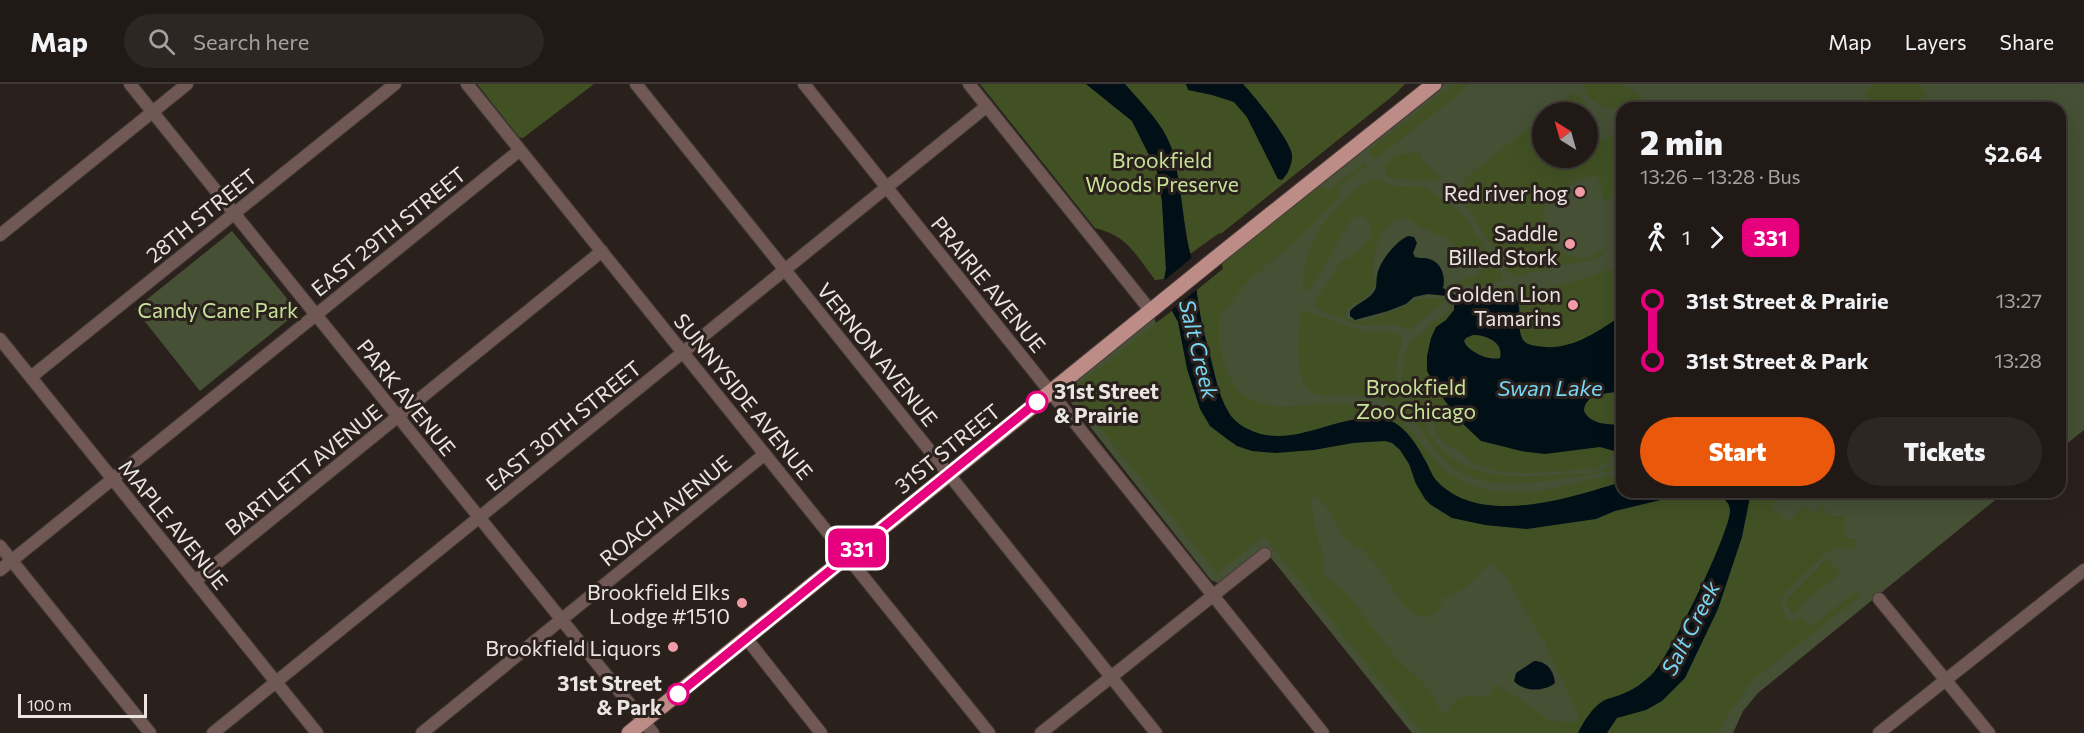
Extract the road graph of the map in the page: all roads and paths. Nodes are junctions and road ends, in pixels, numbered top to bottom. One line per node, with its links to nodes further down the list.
1 (130, 84): 10 (street, PARK AVENUE)
2 (187, 84): 10 (street)
3 (394, 84): 13 (street, 28TH STREET)
4 (467, 84): 11 (street, SUNNYSIDE AVENUE)
5 (636, 84): 16 (street, VERNON AVENUE)
6 (804, 84): 12 (street, PRAIRIE AVENUE)
7 (969, 84): 9 (street)
8 (1434, 84): 17 (main road, 31ST STREET)
9 (987, 106): 12 (street, EAST 30TH STREET); 17 (street)
10 (153, 112): 13 (street, PARK AVENUE); 14 (street)
11 (520, 150): 15 (street, SUNNYSIDE AVENUE); 18 (street, EAST 29TH STREET)
12 (886, 188): 16 (street, EAST 30TH STREET); 22 (street, PRAIRIE AVENUE)
13 (234, 213): 18 (street, PARK AVENUE); 21 (street, 28TH STREET)
14 (0, 235)
15 (602, 251): 20 (street, SUNNYSIDE AVENUE); 23 (street, BARTLETT AVENUE)
16 (785, 270): 20 (street, EAST 30TH STREET); 25 (street, VERNON AVENUE)
17 (1156, 306): 22 (main road, 31ST STREET)
18 (316, 314): 23 (street, PARK AVENUE); 26 (street, EAST 29TH STREET)
19 (0, 339): 21 (street, MAPLE AVENUE)
20 (684, 352): 24 (street, SUNNYSIDE AVENUE); 27 (street, EAST 30TH STREET)
21 (31, 377): 26 (street, MAPLE AVENUE)
22 (1051, 391): 25 (main road, 31ST STREET); 35 (street, PRAIRIE AVENUE)
23 (398, 417): 27 (street, PARK AVENUE); 34 (street, BARTLETT AVENUE)
24 (765, 454): 30 (street, SUNNYSIDE AVENUE); 37 (street, ROACH AVENUE)
25 (949, 474): 30 (main road, 31ST STREET); 39 (street, VERNON AVENUE)
26 (112, 478): 31 (street, EAST 29TH STREET); 34 (street, MAPLE AVENUE)
27 (478, 518): 37 (street, PARK AVENUE); 41 (street, EAST 30TH STREET)
28 (0, 546): 31 (street)
29 (1265, 554): 35 (street)
30 (847, 556): 38 (main road, 31ST STREET); 49 (street, SUNNYSIDE AVENUE)
31 (11, 561): 32 (street, EAST 29TH STREET); 43 (street)
32 (0, 570)
33 (2084, 570): 40 (street)
34 (195, 582): 41 (street, MAPLE AVENUE)
35 (1212, 595): 39 (street); 52 (street, PRAIRIE AVENUE)
36 (1879, 598): 40 (street)
37 (560, 620): 42 (street, PARK AVENUE); 46 (street, ROACH AVENUE)
38 (746, 638): 42 (main road, 31ST STREET); 48 (street)
39 (1111, 677): 50 (street); 51 (street, VERNON AVENUE)
40 (1947, 680): 53 (street); 54 (street)
41 (276, 682): 44 (street, EAST 30TH STREET); 45 (street, MAPLE AVENUE)
42 (648, 727): 47 (main road, 31ST STREET)
43 (150, 733)
44 (213, 733)
45 (317, 733)
46 (422, 733)
47 (629, 733)
48 (821, 733)
49 (989, 733)
50 (1041, 733)
51 (1156, 733)
52 (1323, 733)
53 (1879, 733)
54 (1989, 733)

